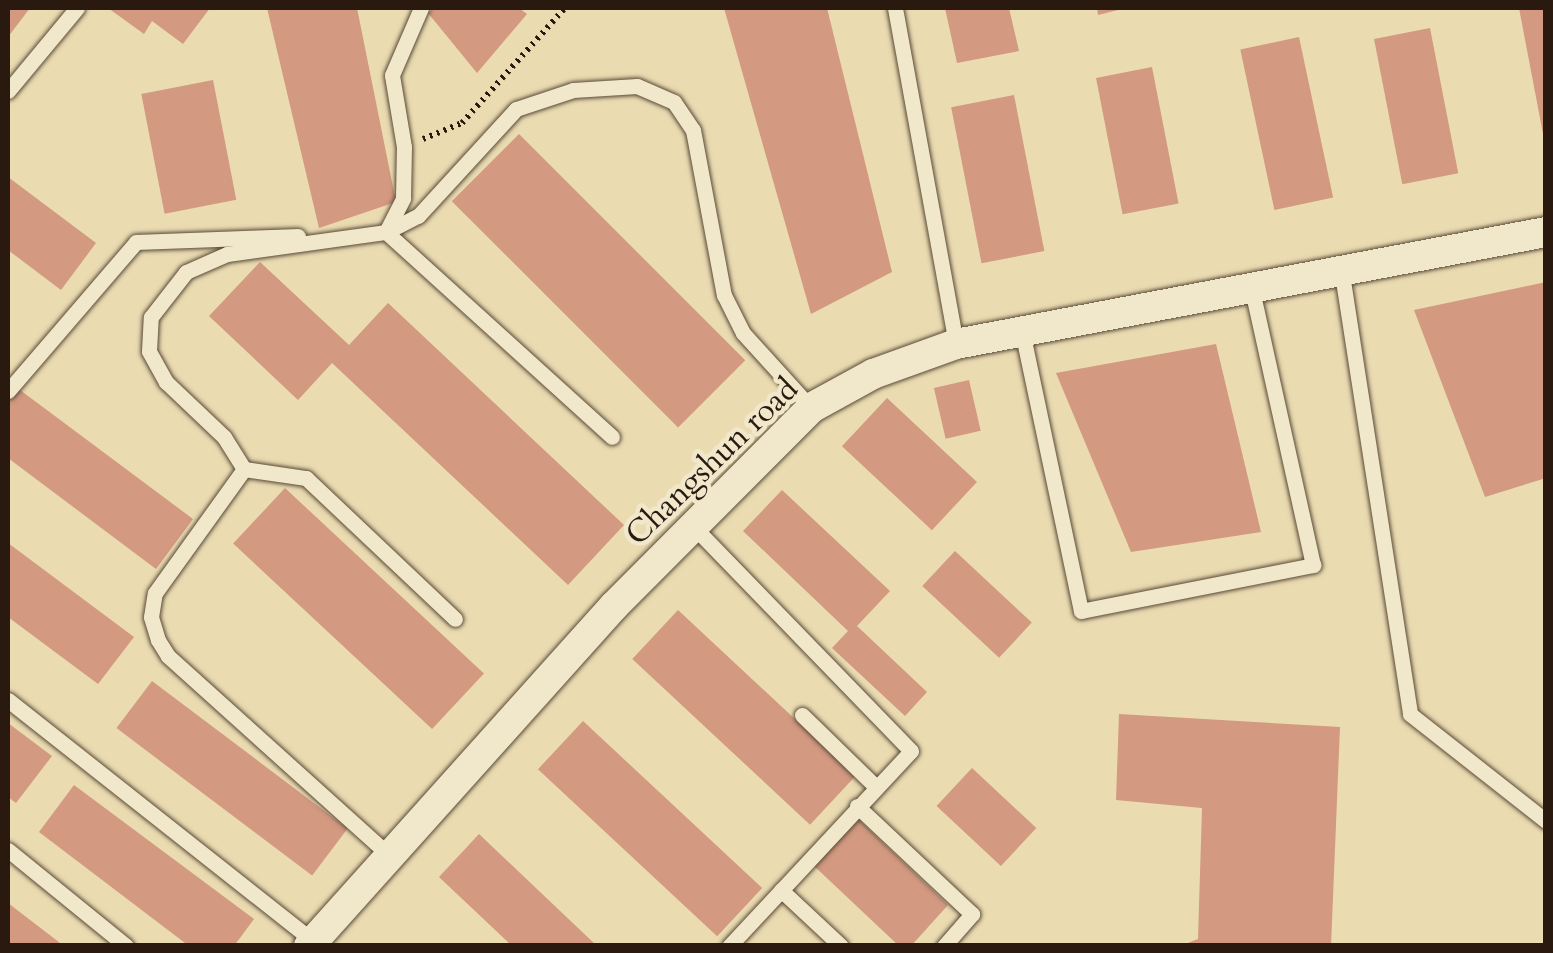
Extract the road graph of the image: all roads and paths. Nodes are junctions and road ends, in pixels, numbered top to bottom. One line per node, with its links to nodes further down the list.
1 (77, 8): 5 (lane)
2 (421, 8): 6 (lane)
3 (565, 8): 6 (path)
4 (895, 8): 12 (lane)
5 (8, 91)
6 (404, 147): 7 (lane)
7 (386, 232): 13 (lane); 14 (lane); 15 (lane); 16 (lane)
8 (1546, 232): 9 (street, Changshun road)
9 (1342, 274): 10 (street, Changshun road); 23 (lane)
10 (1252, 289): 11 (street, Changshun road); 11 (lane)
11 (1022, 331): 12 (street, Changshun road)
12 (956, 344): 14 (street, Changshun road)
13 (8, 391)
14 (811, 408): 17 (street, Changshun road)
15 (612, 437)
16 (244, 470): 18 (lane); 25 (lane)
17 (693, 526): 21 (lane); 25 (street, Changshun road)
18 (455, 619)
19 (8, 700): 27 (lane)
20 (802, 716): 21 (lane)
21 (875, 786): 22 (lane)
22 (857, 806): 26 (lane); 31 (lane)
23 (1546, 821)
24 (8, 850): 28 (lane)
25 (390, 856): 27 (street, Changshun road)
26 (782, 890): 29 (lane); 30 (lane)
27 (311, 943)
28 (126, 946)
29 (729, 946)
30 (841, 946)
31 (944, 946)

